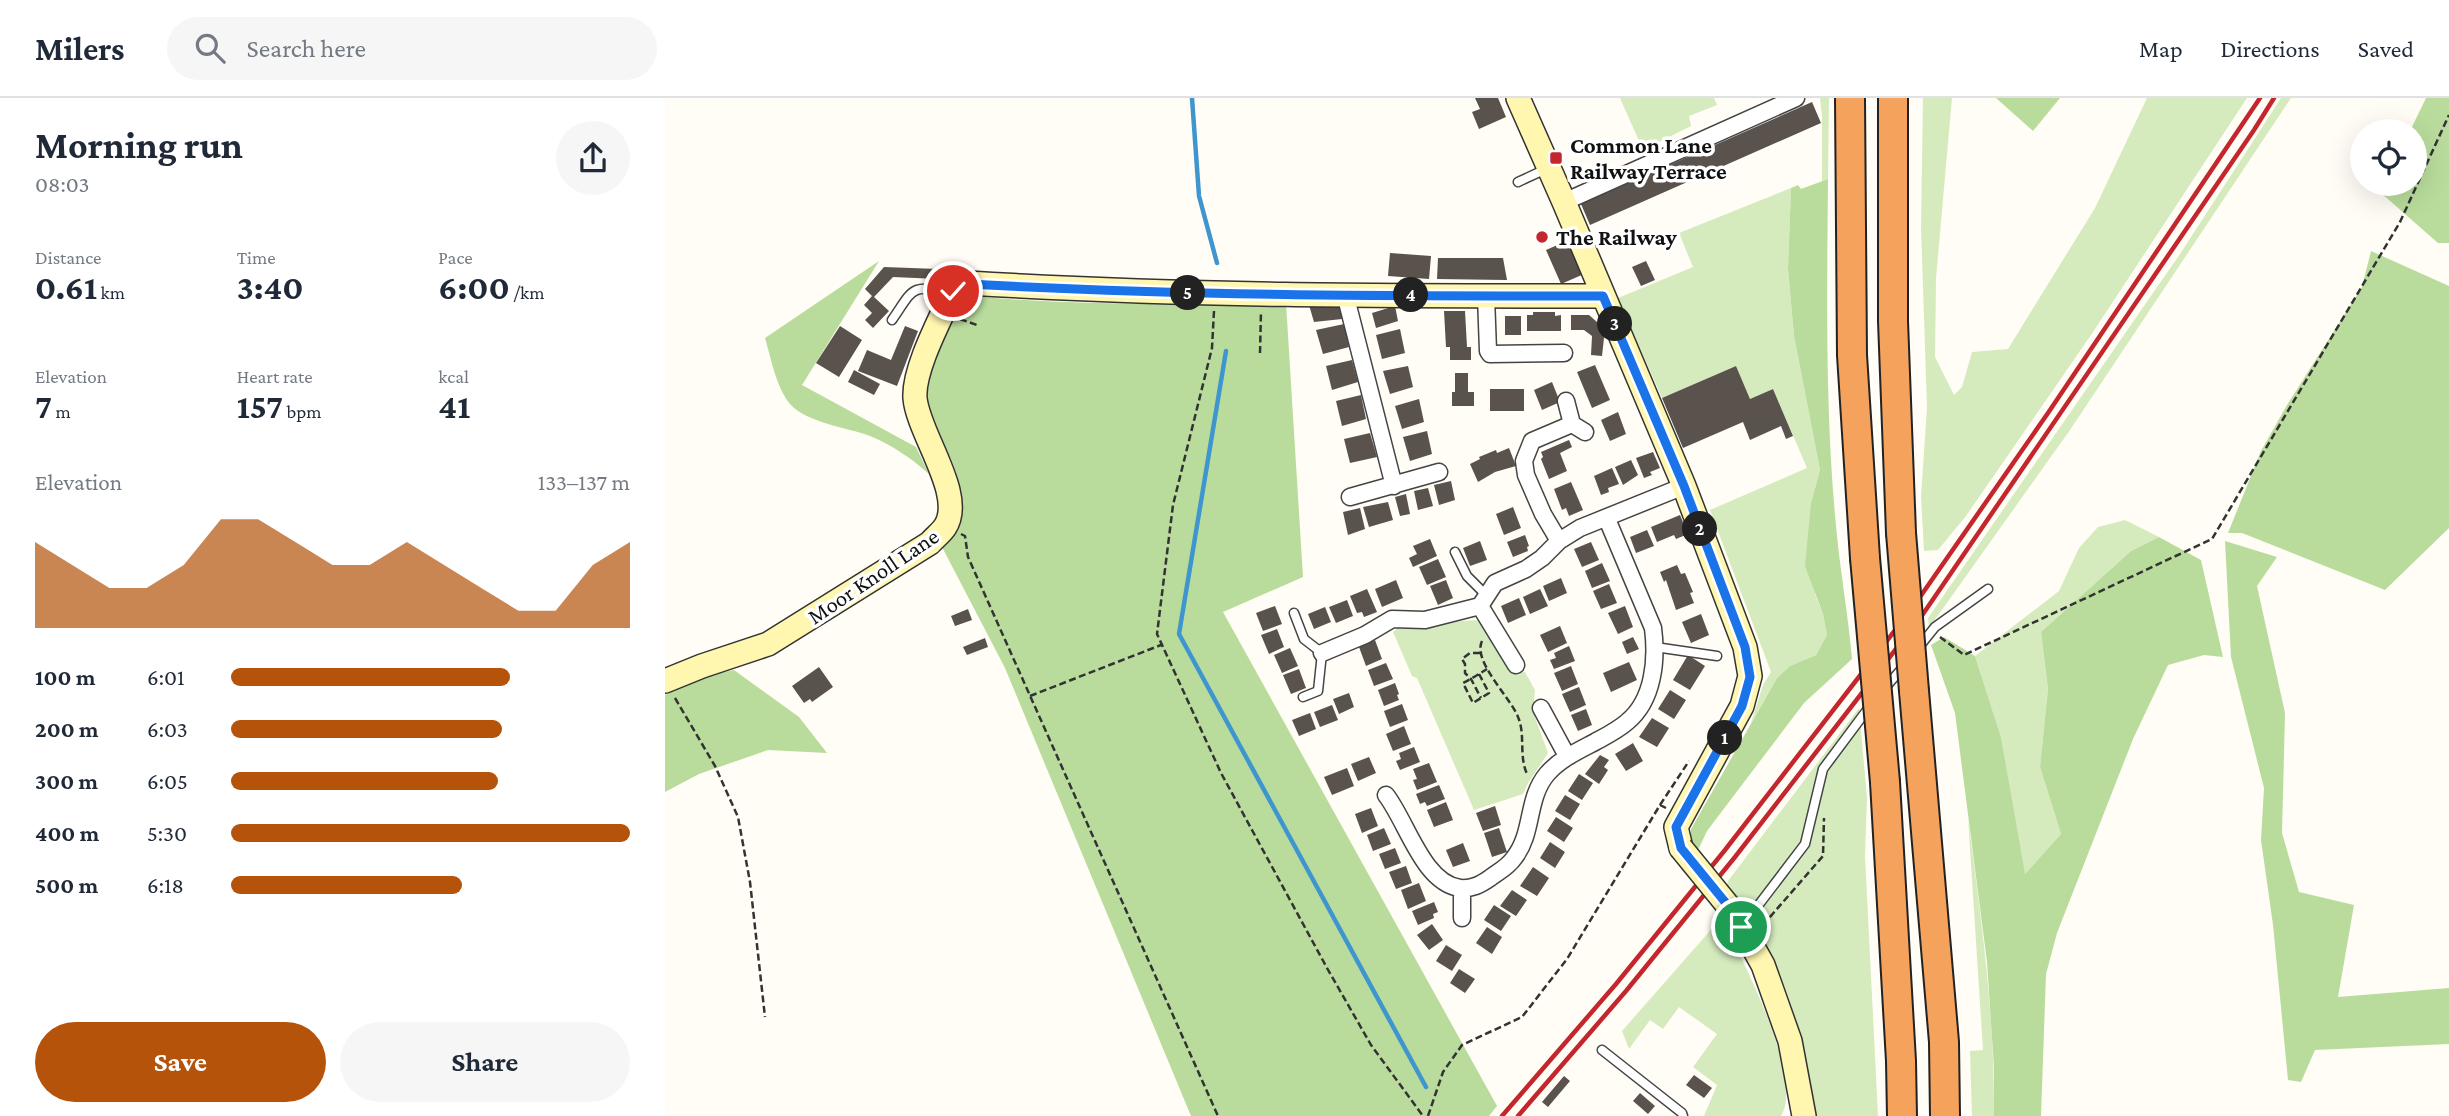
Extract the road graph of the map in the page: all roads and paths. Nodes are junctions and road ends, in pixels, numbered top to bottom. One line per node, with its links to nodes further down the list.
1 (1518, 98): 6 (street)
2 (1796, 98): 8 (street)
3 (1850, 98): 61 (highway, bridge)
4 (1893, 98): 62 (highway, bridge)
5 (2449, 115): 31 (path)
6 (1549, 168): 7 (lane); 8 (street)
7 (1518, 182)
8 (1565, 202): 14 (street)
9 (951, 294): 10 (street); 15 (lane); 41 (street, Moor Knoll Lane)
10 (1215, 294): 11 (street); 32 (path)
11 (1262, 294): 12 (street); 17 (path)
12 (1345, 294): 13 (street); 20 (street)
13 (1486, 296): 14 (street); 16 (street)
14 (1603, 296): 21 (street)
15 (892, 320)
16 (1564, 353)
17 (1259, 354)
18 (1566, 401): 24 (street)
19 (1439, 472): 20 (street)
20 (1394, 486): 22 (street)
21 (1684, 486): 23 (street); 50 (street)
22 (1350, 496)
23 (1607, 519): 24 (street); 33 (street)
24 (1559, 541): 28 (street)
25 (1455, 552): 28 (lane)
26 (968, 557): 42 (path)
27 (1988, 589): 53 (lane)
28 (1483, 601): 30 (street); 34 (street)
29 (1294, 613): 34 (lane)
30 (1494, 629): 35 (path); 37 (street)
31 (1937, 635)
32 (1162, 644): 42 (path); 57 (path)
33 (1655, 647): 36 (lane); 46 (street)
34 (1322, 653): 43 (lane)
35 (1481, 653): 38 (path); 40 (path)
36 (1717, 656)
37 (1516, 664)
38 (1488, 668): 39 (path); 47 (path)
39 (1479, 674): 40 (path); 44 (path)
40 (1471, 679): 44 (path); 44 (path)
41 (665, 681): 54 (path)
42 (1031, 696): 56 (path)
43 (1303, 697)
44 (1481, 698)
45 (1541, 708): 46 (street)
46 (1567, 756): 47 (street)
47 (1539, 785): 51 (street)
48 (1386, 795): 51 (street)
49 (1825, 810): 53 (path)
50 (1681, 817): 53 (street, bridge); 58 (path)
51 (1462, 888): 52 (street)
52 (1462, 918)
53 (1741, 927): 60 (street)
54 (765, 1017)
55 (1602, 1050): 59 (lane)
56 (1218, 1116)
57 (1423, 1116)
58 (1428, 1116)
59 (1683, 1116)
60 (1804, 1116)
61 (1902, 1116)
62 (1945, 1116)

